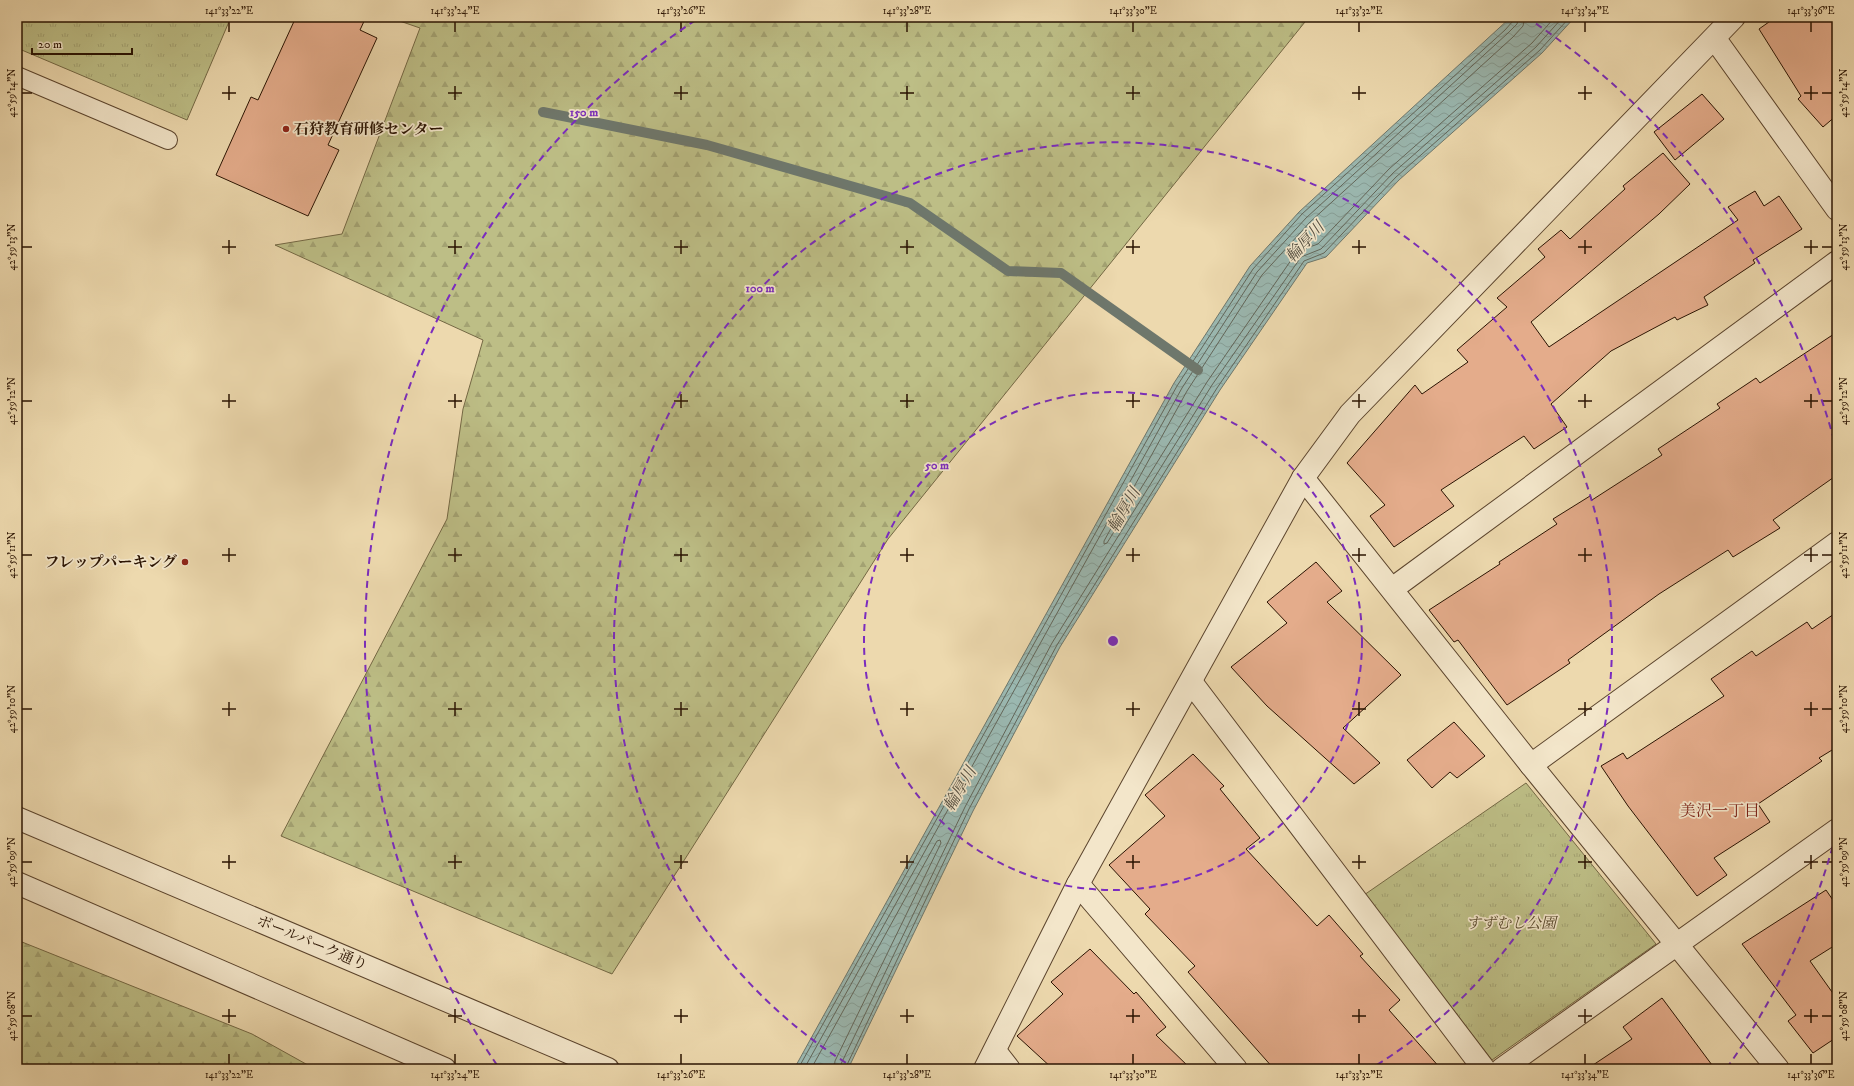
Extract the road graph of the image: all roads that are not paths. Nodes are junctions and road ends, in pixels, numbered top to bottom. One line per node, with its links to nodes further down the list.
1 (1734, 17): 2 (street)
2 (1714, 39): 5 (street); 7 (street)
3 (17, 76): 4 (lane)
4 (168, 140)
5 (1837, 209)
6 (1837, 262): 9 (street)
7 (1303, 478): 9 (street); 10 (street)
8 (1837, 543): 11 (street)
9 (1392, 589): 11 (street)
10 (1191, 682): 15 (street); 22 (street)
11 (1532, 765): 16 (street)
12 (17, 818): 19 (street, ボールパーク通り)
13 (1837, 830): 16 (street)
14 (17, 883): 18 (street)
15 (1078, 884): 17 (street); 21 (street)
16 (1677, 944): 23 (street); 24 (street)
17 (990, 1060): 20 (street)
18 (445, 1069)
19 (608, 1069)
20 (1009, 1069)
21 (1236, 1069)
22 (1484, 1069)
23 (1502, 1069)
24 (1778, 1069)

